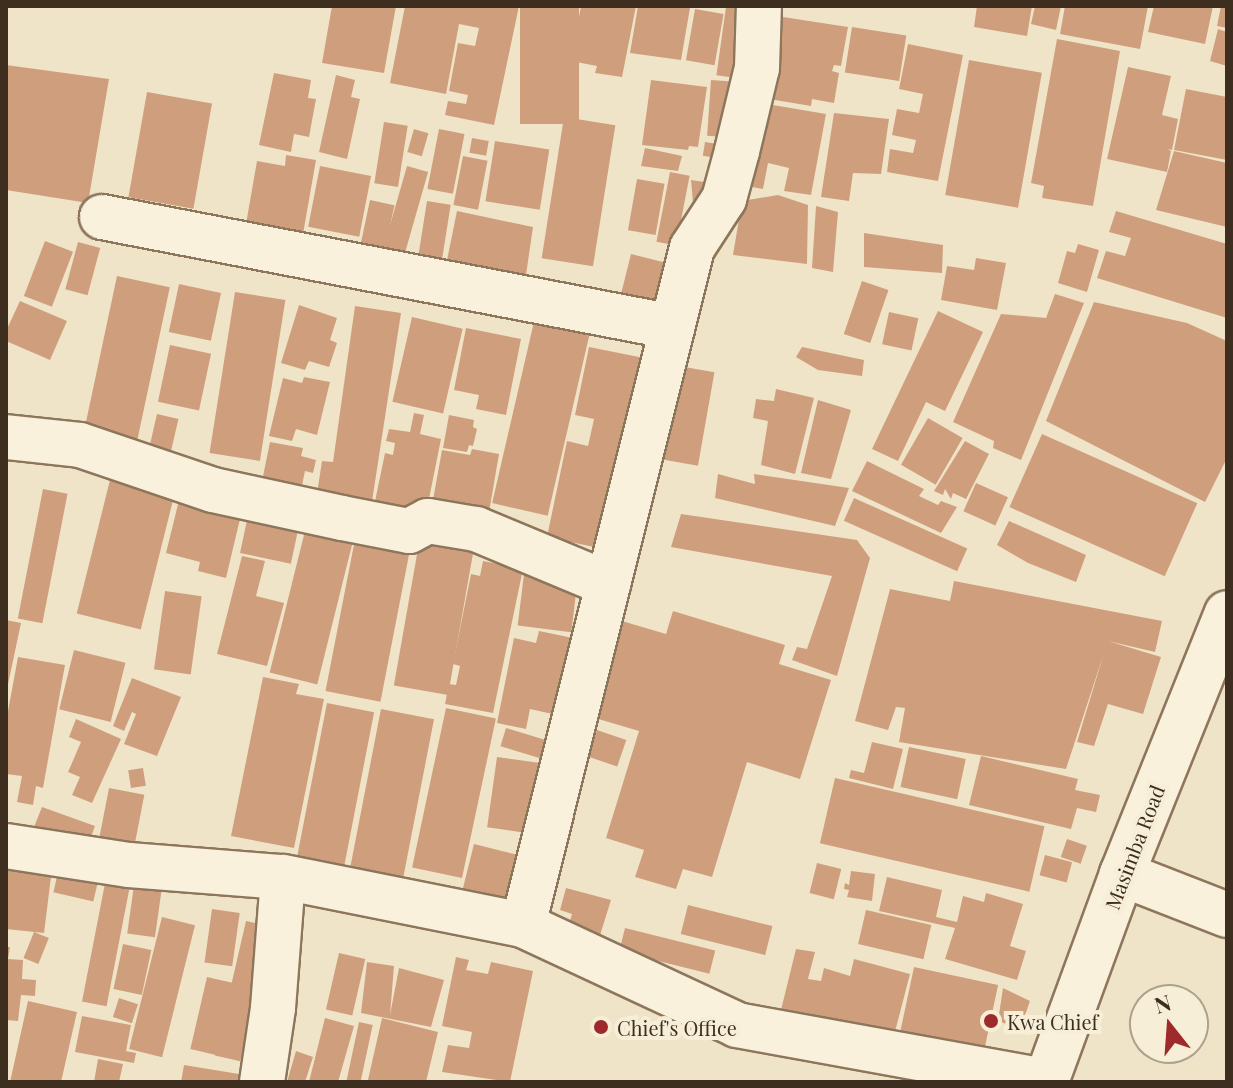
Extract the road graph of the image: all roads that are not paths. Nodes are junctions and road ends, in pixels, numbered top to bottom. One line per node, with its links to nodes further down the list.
1 (759, 6): 3 (street)
2 (102, 217): 3 (street)
3 (673, 327): 5 (street)
4 (6, 437): 5 (street)
5 (608, 584): 11 (street)
6 (1227, 613): 8 (street, Masimba Road)
7 (6, 846): 9 (street)
8 (1122, 874): 10 (street); 13 (street, Masimba Road)
9 (283, 877): 11 (street); 12 (street)
10 (1227, 915)
11 (523, 925): 13 (street)
12 (262, 1082)
13 (1046, 1082)

